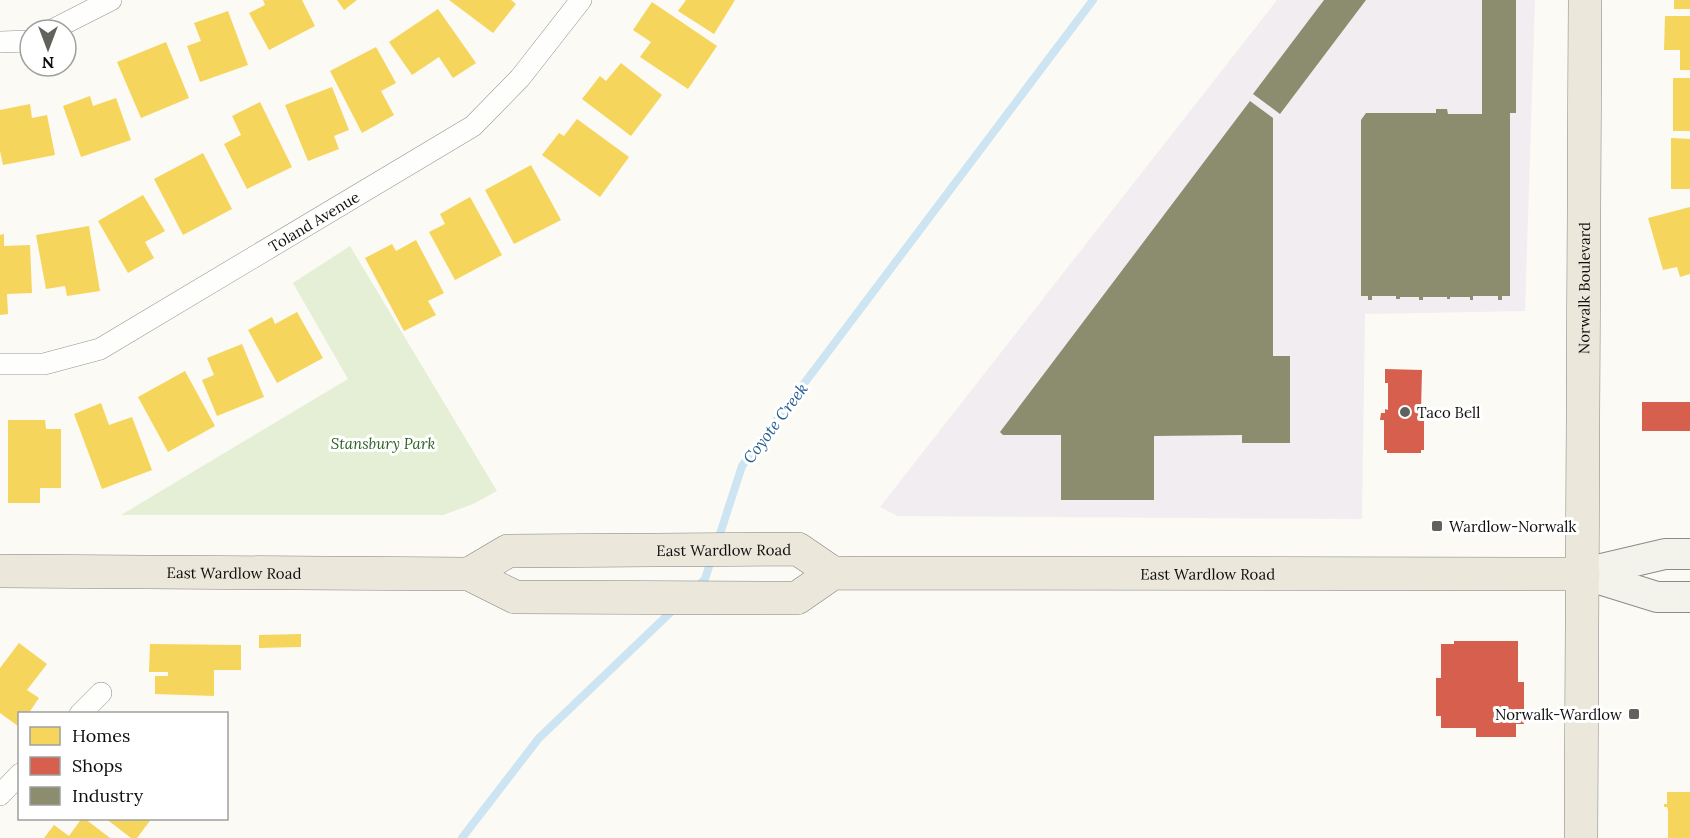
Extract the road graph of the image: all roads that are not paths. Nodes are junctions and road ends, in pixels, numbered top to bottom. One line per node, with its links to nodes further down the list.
1 (111, 0): 4 (street)
2 (581, 0): 7 (street, Toland Avenue)
3 (1585, 0): 12 (main road, Norwalk Boulevard)
4 (76, 18)
5 (18, 41): 6 (street)
6 (0, 42)
7 (0, 364)
8 (1690, 554): 12 (main road, East Wardlow Road)
9 (0, 571): 11 (main road, East Wardlow Road)
10 (833, 573): 11 (main road, East Wardlow Road); 11 (main road, East Wardlow Road); 12 (main road, East Wardlow Road)
11 (469, 574)
12 (1583, 574): 13 (main road, East Wardlow Road); 18 (main road, Norwalk Boulevard)
13 (1690, 597)
14 (101, 693): 15 (street)
15 (82, 712)
16 (18, 776): 17 (street)
17 (1, 791)
18 (1581, 838)

